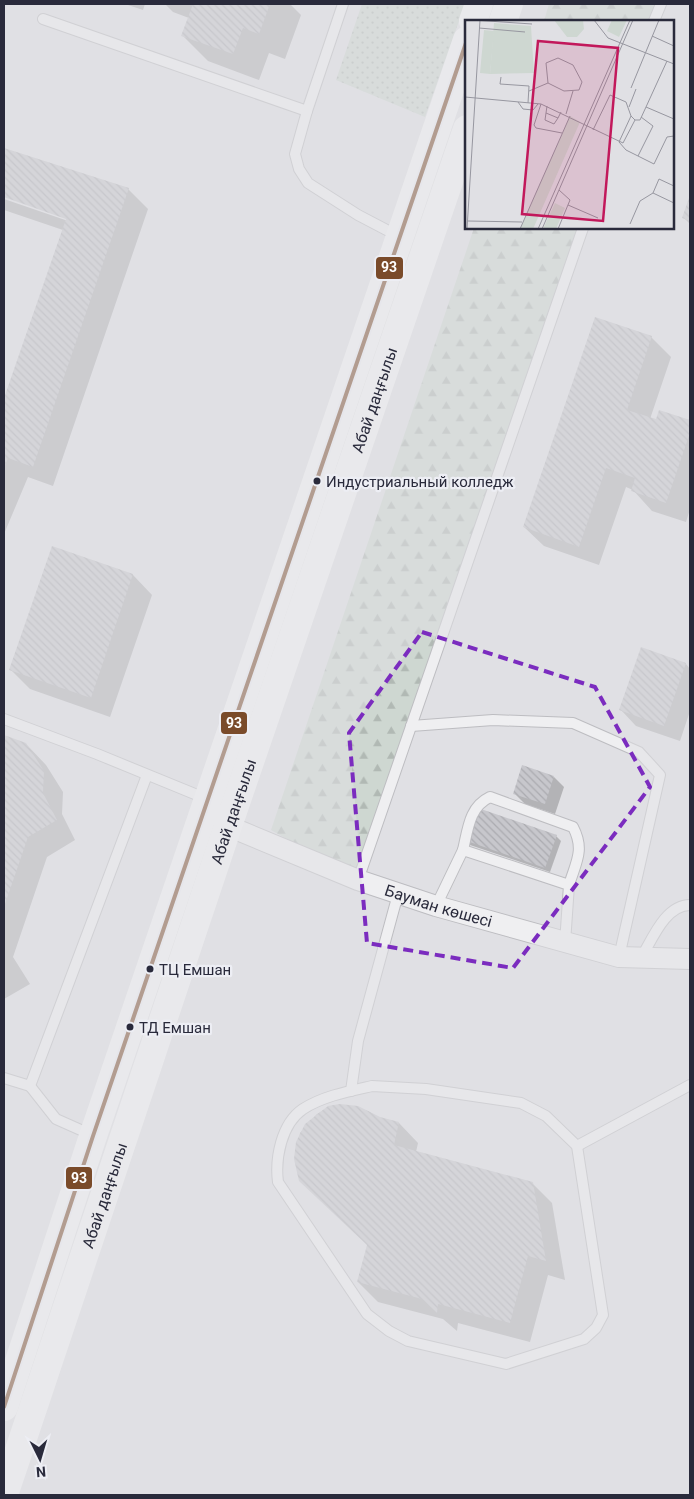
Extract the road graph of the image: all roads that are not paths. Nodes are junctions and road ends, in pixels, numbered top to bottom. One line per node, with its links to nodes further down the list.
1 (343, 4): 10 (lane)
2 (479, 4): 6 (main road)
3 (509, 4): 7 (main road)
4 (660, 4): 8 (lane)
5 (42, 19): 10 (lane)
6 (473, 20)
7 (503, 20)
8 (654, 20)
9 (465, 44): 13 (main road, Абай даңғылы)
10 (307, 111): 13 (lane)
11 (465, 131): 13 (main road, Абай даңғылы)
12 (583, 229): 15 (lane)
13 (413, 242): 17 (main road, Абай даңғылы); 18 (main road, Абай даңғылы)
14 (4, 719): 16 (lane)
15 (411, 726): 20 (lane); 26 (lane)
16 (147, 775): 17 (lane); 31 (lane)
17 (208, 800): 18 (street, Бауман көшесі); 33 (main road, Абай даңғылы)
18 (228, 826): 20 (street, Бауман көшесі); 36 (main road, Абай даңғылы)
19 (463, 850): 21 (lane); 21 (lane); 24 (lane)
20 (358, 880): 22 (street, Бауман көшесі)
21 (569, 885): 25 (lane)
22 (398, 894): 24 (street, Бауман көшесі); 32 (lane)
23 (690, 905): 27 (lane)
24 (436, 906): 25 (street, Бауман көшесі)
25 (565, 943): 26 (street, Бауман көшесі)
26 (619, 957): 27 (street, Бауман көшесі)
27 (640, 958): 28 (street, Бауман көшесі)
28 (690, 960)
29 (4, 1078): 31 (lane)
30 (690, 1085): 34 (lane)
31 (30, 1086): 33 (lane)
32 (351, 1091): 34 (lane); 34 (lane)
33 (93, 1136): 35 (main road, Абай даңғылы)
34 (577, 1146)
35 (4, 1407)
36 (4, 1495)

